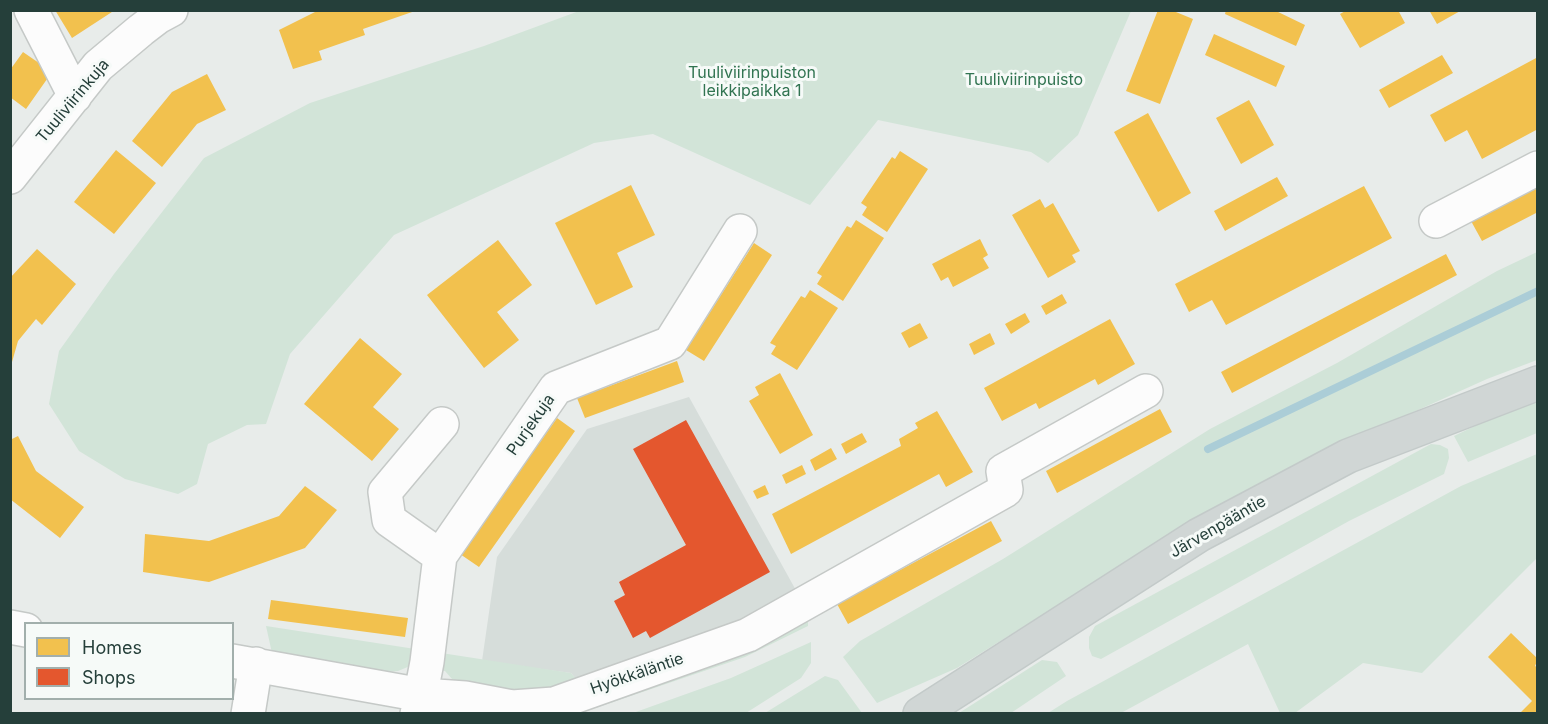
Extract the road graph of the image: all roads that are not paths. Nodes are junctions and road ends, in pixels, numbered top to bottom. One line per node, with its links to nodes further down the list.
1 (32, 10): 4 (street)
2 (171, 10): 3 (street, Tuuliviirinkuja)
3 (136, 20): 4 (street, Tuuliviirinkuja)
4 (75, 96): 5 (street, Tuuliviirinkuja)
5 (14, 163)
6 (1538, 168): 7 (street)
7 (1436, 221)
8 (740, 231): 12 (street, Purjekuja)
9 (1538, 383): 16 (main road, Järvenpääntie)
10 (1146, 391): 14 (street, Hyökkäläntie)
11 (442, 424): 12 (street)
12 (440, 556): 14 (street, Purjekuja)
13 (244, 663): 14 (street, Hyökkäläntie); 15 (street)
14 (419, 704)
15 (248, 714)
16 (920, 714)

